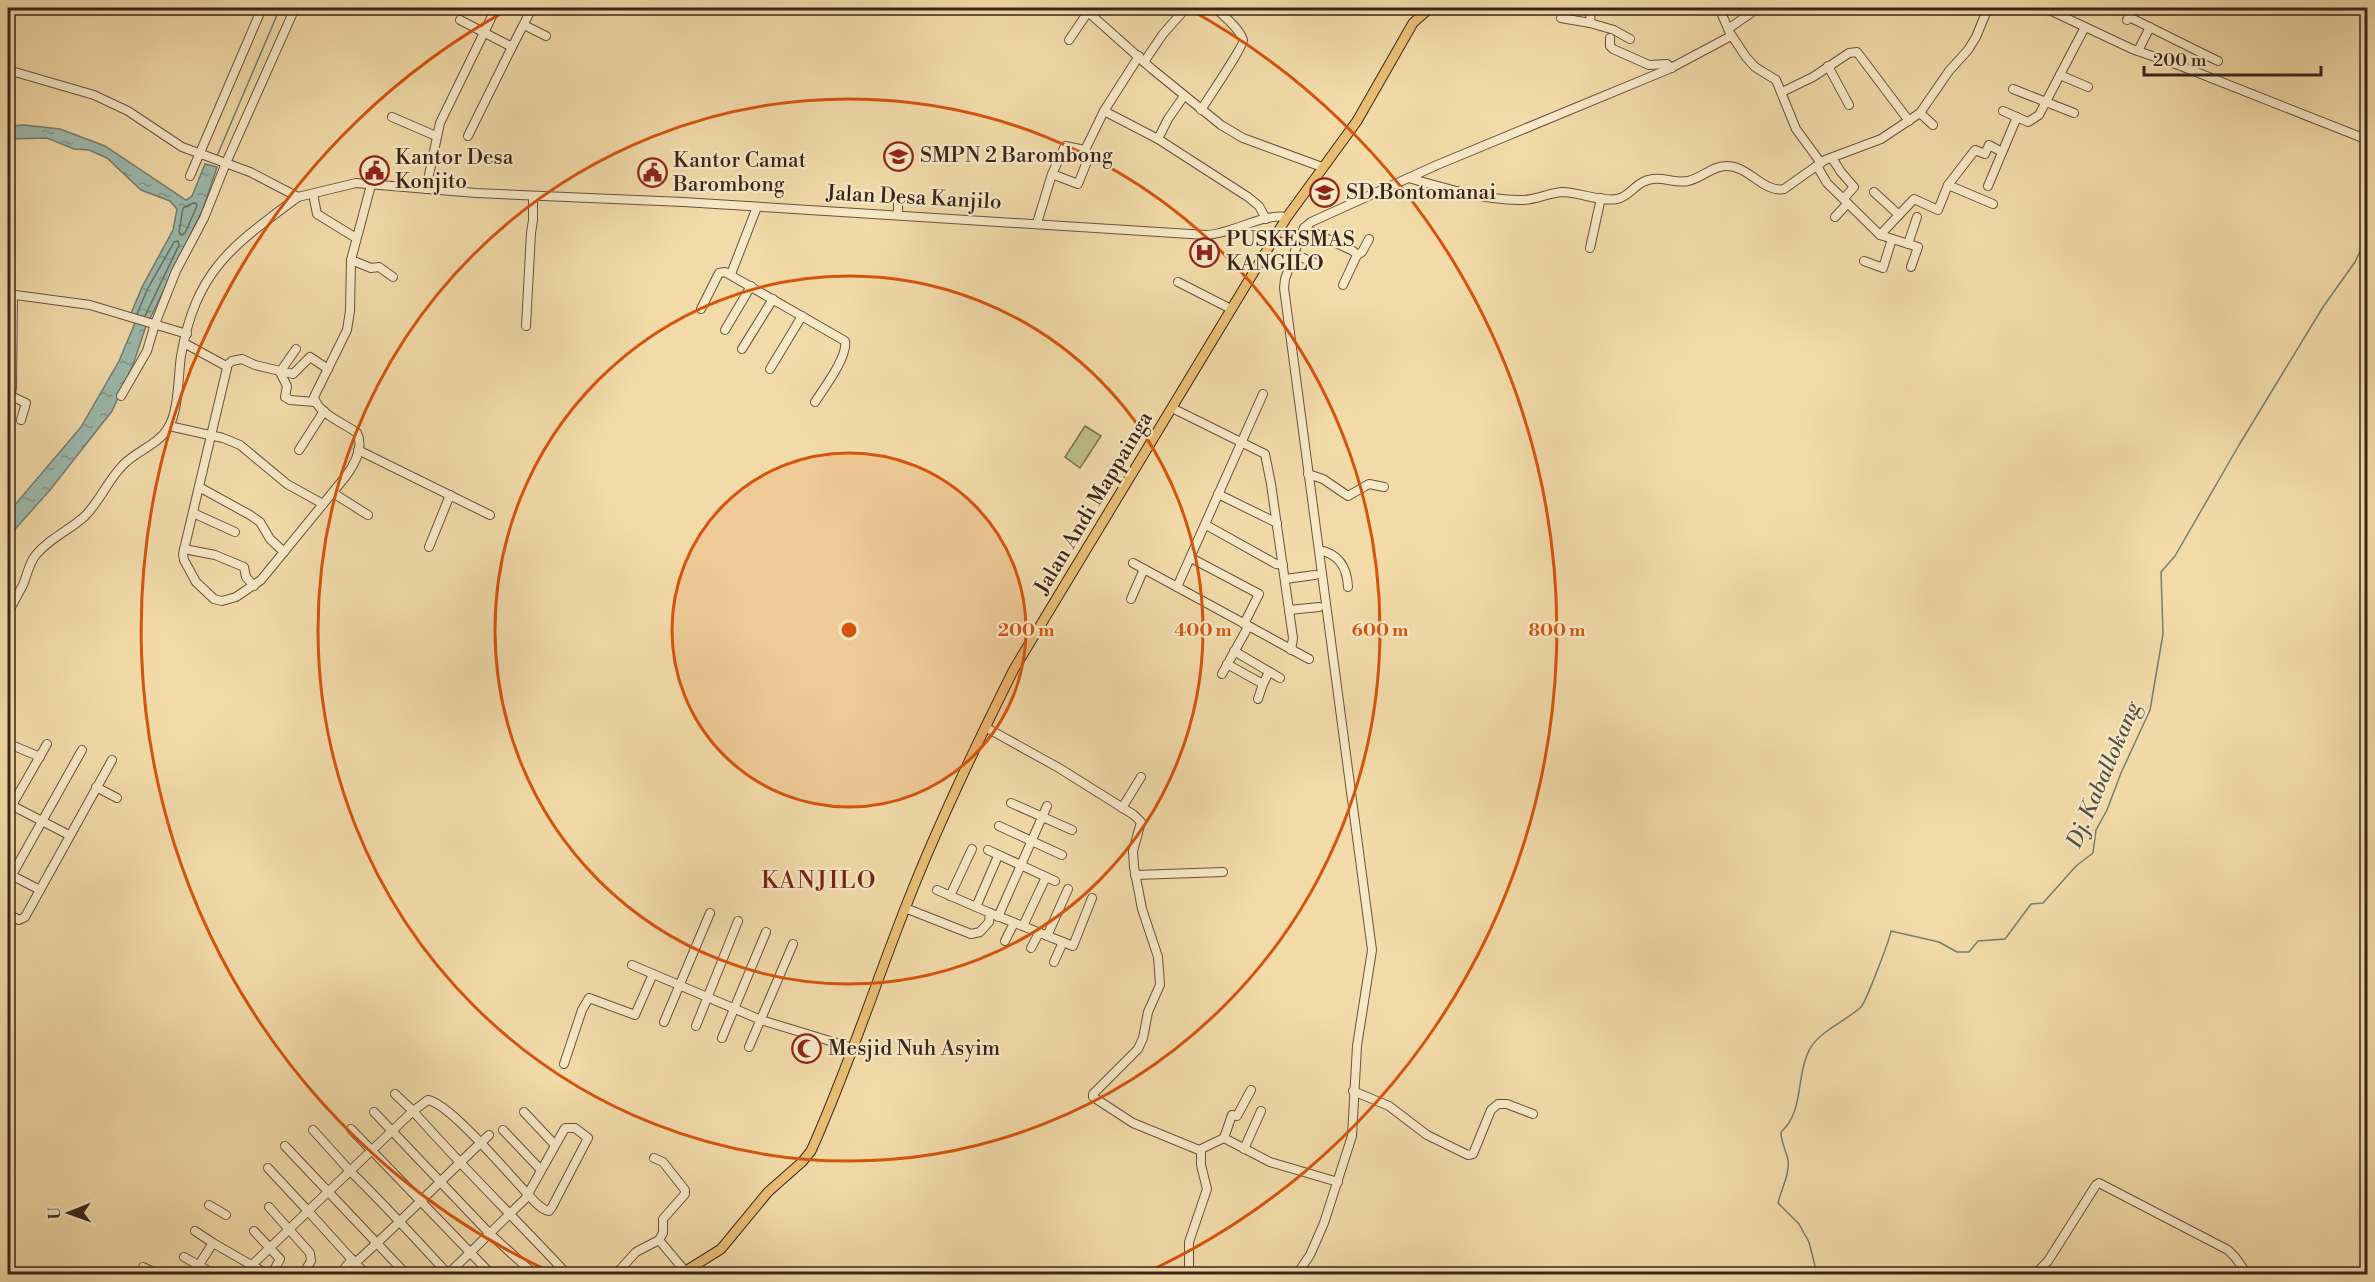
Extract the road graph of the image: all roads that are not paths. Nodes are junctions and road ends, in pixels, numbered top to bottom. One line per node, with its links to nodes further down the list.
1 (262, 8): 56 (street)
2 (295, 8): 58 (street)
3 (496, 8): 22 (street)
4 (1186, 8): 29 (street)
5 (1215, 8): 41 (street)
6 (1591, 8): 17 (street)
7 (1719, 8): 21 (street)
8 (1758, 8): 21 (street)
9 (1988, 8): 44 (street)
10 (2045, 8): 19 (street)
11 (2132, 8): 20 (street)
12 (1423, 9): 60 (main road, Jalan Andi Mappainga)
13 (1089, 10): 26 (street); 29 (street)
14 (530, 12): 18 (street)
15 (1561, 18): 17 (street)
16 (460, 20): 22 (street)
17 (1590, 23): 25 (street)
18 (524, 24): 23 (street); 27 (street)
19 (2085, 27): 28 (street); 34 (street)
20 (2150, 27): 28 (street); 30 (street)
21 (1729, 32): 32 (street); 37 (street)
22 (484, 34): 27 (street); 50 (street)
23 (546, 36)
24 (1610, 38): 32 (street)
25 (1630, 39)
26 (1069, 40)
27 (512, 47): 51 (street)
28 (2138, 51): 53 (street)
29 (1142, 59): 38 (street); 42 (street)
30 (2218, 61)
31 (1828, 66): 37 (street); 40 (street); 48 (street)
32 (1672, 68): 63 (street)
33 (8, 70): 56 (street)
34 (2060, 75): 35 (street); 39 (street)
35 (2088, 87)
36 (2013, 88): 39 (street)
37 (1782, 92): 59 (street)
38 (1184, 96): 41 (street); 52 (street)
39 (2046, 102): 45 (street); 47 (street)
40 (1849, 105)
41 (1201, 110): 60 (street)
42 (1104, 111): 52 (street); 54 (street)
43 (2003, 111): 47 (street)
44 (1920, 113): 48 (street); 49 (street)
45 (2074, 113)
46 (392, 117): 50 (street)
47 (2018, 117): 55 (street)
48 (1909, 121): 57 (street)
49 (1933, 125)
50 (436, 136): 67 (street)
51 (468, 136)
52 (1158, 139): 82 (street)
53 (2367, 140)
54 (1084, 150): 61 (street); 61 (street)
55 (2002, 152): 65 (street); 66 (street)
56 (201, 155): 58 (street); 62 (street)
57 (1832, 158): 59 (street); 74 (street)
58 (224, 162): 71 (street); 109 (street)
59 (1819, 164): 73 (street); 74 (street)
60 (1322, 167): 79 (main road, Jalan Andi Mappainga)
61 (1052, 174): 83 (street)
62 (190, 176)
63 (1410, 178): 73 (street); 84 (street)
64 (371, 185): 67 (street, Jalan Desa Kanjilo); 69 (street, Jalan Desa Kanjilo); 87 (street)
65 (1948, 185): 75 (street); 78 (street)
66 (1988, 186)
67 (426, 189): 70 (street, Jalan Desa Kanjilo)
68 (1874, 192): 78 (street)
69 (313, 194): 71 (street, Jalan Desa Kanjilo); 87 (street)
70 (533, 196): 76 (street, Jalan Desa Kanjilo); 110 (street)
71 (298, 197): 112 (street)
72 (898, 198): 77 (street)
73 (1601, 198): 92 (street)
74 (1847, 200): 80 (street); 86 (street)
75 (1993, 204)
76 (758, 207): 77 (street, Jalan Desa Kanjilo); 99 (street)
77 (898, 215): 83 (street, Jalan Desa Kanjilo)
78 (1899, 215): 86 (street)
79 (1287, 217): 82 (street, Jalan Desa Kanjilo); 85 (main road, Jalan Andi Mappainga)
80 (1835, 217)
81 (1917, 217): 91 (street)
82 (1266, 219): 83 (street, Jalan Desa Kanjilo)
83 (1037, 223)
84 (1304, 228): 90 (street); 94 (street)
85 (1279, 231): 90 (street); 107 (main road, Jalan Andi Mappainga)
86 (1881, 235): 88 (street)
87 (356, 238): 95 (street)
88 (1892, 238): 91 (street); 96 (street)
89 (1370, 239): 94 (street)
90 (1299, 240): 93 (street)
91 (1908, 244): 98 (street)
92 (1590, 248)
93 (1294, 254): 97 (street); 134 (street)
94 (1357, 255): 102 (street)
95 (351, 260): 100 (street); 117 (street)
96 (1864, 261)
97 (1317, 264)
98 (1911, 267)
99 (731, 274): 103 (street); 106 (street)
100 (393, 277)
101 (1178, 282): 107 (street)
102 (1343, 285)
103 (751, 286): 105 (street); 111 (street)
104 (10, 294): 109 (street); 121 (street)
105 (773, 299): 108 (street); 115 (street)
106 (701, 309)
107 (1231, 309): 125 (main road, Jalan Andi Mappainga)
108 (802, 316): 118 (street); 124 (street)
109 (153, 323): 112 (street); 122 (street)
110 (526, 326)
111 (724, 330)
112 (187, 334): 113 (street)
113 (184, 343): 116 (street); 129 (street)
114 (296, 349): 119 (street)
115 (742, 349)
116 (226, 366): 119 (street); 130 (street)
117 (328, 369): 119 (street); 123 (street)
118 (770, 369)
119 (280, 372): 123 (street)
120 (1263, 394): 131 (street)
121 (11, 396): 127 (street); 128 (street)
122 (122, 396)
123 (315, 402): 126 (street)
124 (815, 402)
125 (1172, 408): 131 (street); 174 (main road, Jalan Andi Mappainga)
126 (324, 411): 132 (street); 133 (street)
127 (8, 417)
128 (21, 420)
129 (169, 426): 130 (street); 163 (street)
130 (211, 435): 135 (street); 140 (street)
131 (1241, 443): 138 (street); 144 (street)
132 (299, 450)
133 (358, 450): 137 (street); 139 (street)
134 (1308, 474): 136 (street); 149 (street)
135 (199, 487): 141 (street); 150 (street)
136 (1384, 487)
137 (333, 493): 140 (street); 142 (street)
138 (1218, 494): 144 (street); 145 (street)
139 (450, 495): 143 (street); 147 (street)
140 (323, 504): 150 (street)
141 (193, 513): 146 (street); 148 (street)
142 (368, 514)
143 (490, 515)
144 (1277, 523): 153 (street)
145 (1206, 525): 151 (street); 153 (street)
146 (235, 532)
147 (429, 547)
148 (184, 549): 157 (street); 157 (street)
149 (1319, 550): 159 (street); 237 (street)
150 (284, 552): 157 (street)
151 (1191, 558): 158 (street); 164 (street)
152 (1133, 563): 154 (street)
153 (1283, 565): 156 (street)
154 (1144, 569): 158 (street); 160 (street)
155 (1315, 575): 156 (street)
156 (1285, 579): 162 (street)
157 (254, 586)
158 (1177, 587): 164 (street)
159 (1348, 587)
160 (1131, 599)
161 (1319, 607): 162 (street)
162 (1289, 610): 165 (street)
163 (8, 613)
164 (1246, 626): 165 (street); 166 (street)
165 (1291, 650): 167 (street)
166 (1234, 651): 168 (street); 169 (street)
167 (1309, 660)
168 (1227, 664): 170 (street); 172 (street)
169 (1269, 672): 171 (street); 172 (street)
170 (1221, 674)
171 (1280, 678)
172 (1263, 684): 173 (street)
173 (1258, 699)
174 (985, 727): 186 (street); 209 (main road, Jalan Andi Mappainga)
175 (47, 744): 178 (street)
176 (8, 746): 178 (street)
177 (82, 750): 188 (street)
178 (40, 757): 184 (street)
179 (112, 760): 181 (street)
180 (1141, 777): 186 (street)
181 (96, 787): 182 (street); 191 (street)
182 (117, 798)
183 (1011, 803): 187 (street)
184 (9, 806): 188 (street)
185 (1047, 806): 187 (street)
186 (1122, 808): 199 (street)
187 (1042, 817): 190 (street); 192 (street)
188 (40, 821): 191 (street); 200 (street)
189 (999, 826): 192 (street)
190 (1072, 830)
191 (69, 835): 204 (street)
192 (1032, 841): 195 (street); 197 (street)
193 (972, 849): 206 (street)
194 (988, 850): 196 (street)
195 (1062, 855)
196 (998, 856): 197 (street); 208 (street)
197 (1020, 866): 201 (street); 213 (street)
198 (1222, 872): 199 (street)
199 (1135, 875): 255 (street)
200 (9, 877): 204 (street)
201 (1046, 877): 202 (street); 216 (street)
202 (1055, 881)
203 (1068, 889): 218 (street)
204 (40, 890): 212 (street)
205 (937, 890): 206 (street)
206 (950, 896): 208 (street)
207 (1092, 898): 220 (street)
208 (976, 907): 211 (street)
209 (905, 908): 211 (street); 234 (main road, Jalan Andi Mappainga)
210 (710, 913): 226 (street)
211 (990, 913): 213 (street)
212 (8, 914)
213 (998, 917): 215 (street)
214 (738, 921): 227 (street)
215 (1014, 923): 216 (street); 219 (street)
216 (1023, 926): 218 (street)
217 (766, 932): 228 (street)
218 (1043, 934): 220 (street); 222 (street)
219 (1005, 941)
220 (1063, 942): 223 (street)
221 (793, 944): 229 (street)
222 (1031, 948)
223 (1054, 962)
224 (632, 964): 225 (street)
225 (653, 974): 226 (street); 235 (street)
226 (680, 985): 227 (street); 230 (street)
227 (707, 997): 228 (street); 231 (street)
228 (734, 1009): 229 (street); 232 (street)
229 (760, 1020): 233 (street); 234 (street)
230 (664, 1022)
231 (696, 1026)
232 (722, 1038)
233 (749, 1047)
234 (853, 1048): 286 (main road, Jalan Andi Mappainga)
235 (564, 1064)
236 (1251, 1090): 249 (street)
237 (1353, 1091): 243 (street); 262 (street)
238 (395, 1094): 239 (street)
239 (413, 1111): 246 (street); 250 (street); 257 (street)
240 (1262, 1111): 253 (street)
241 (374, 1112): 246 (street)
242 (524, 1112): 251 (street)
243 (1533, 1114)
244 (351, 1129): 254 (street)
245 (313, 1130): 260 (street)
246 (391, 1130): 254 (street); 261 (street)
247 (503, 1130): 259 (street)
248 (489, 1135): 250 (street)
249 (1224, 1138): 253 (street); 255 (street)
250 (480, 1144): 257 (street); 264 (street)
251 (555, 1145): 259 (street); 264 (street)
252 (285, 1146): 263 (street)
253 (1244, 1149): 262 (street)
254 (371, 1150): 260 (street); 265 (street)
255 (1201, 1150): 304 (street)
256 (654, 1158): 276 (street)
257 (460, 1163): 261 (street); 270 (street)
258 (268, 1168): 268 (street)
259 (541, 1170): 264 (street)
260 (351, 1171): 263 (street); 271 (street)
261 (441, 1182): 265 (street); 275 (street)
262 (1338, 1182): 305 (street)
263 (329, 1192): 268 (street); 278 (street)
264 (528, 1194): 270 (street)
265 (422, 1202): 271 (street); 280 (street)
266 (209, 1206): 269 (street)
267 (269, 1207): 272 (street)
268 (308, 1211): 272 (street); 282 (street)
269 (226, 1215)
270 (510, 1215): 275 (street); 302 (street)
271 (400, 1222): 278 (street); 299 (street)
272 (289, 1229): 279 (street); 295 (street)
273 (254, 1230): 279 (street)
274 (195, 1231): 277 (street)
275 (490, 1234): 280 (street); 301 (street)
276 (659, 1240): 286 (street); 303 (street)
277 (213, 1243): 283 (street); 284 (street)
278 (377, 1244): 282 (street); 298 (street)
279 (270, 1248): 284 (street); 294 (street)
280 (471, 1254): 299 (street); 300 (street)
281 (184, 1257): 283 (street)
282 (353, 1261): 296 (street); 297 (street)
283 (199, 1265): 290 (street); 291 (street)
284 (251, 1266): 292 (street); 293 (street)
285 (143, 1267): 289 (street)
286 (683, 1273)
287 (28, 1275): 288 (street)
288 (51, 1275)
289 (158, 1275)
290 (193, 1275)
291 (214, 1275)
292 (247, 1275)
293 (267, 1275)
294 (272, 1275)
295 (303, 1275)
296 (340, 1275)
297 (366, 1275)
298 (406, 1275)
299 (448, 1275)
300 (491, 1275)
301 (534, 1275)
302 (563, 1275)
303 (616, 1275)
304 (1189, 1275)
305 (1297, 1275)
306 (2035, 1275): 307 (street)
307 (2247, 1275)

